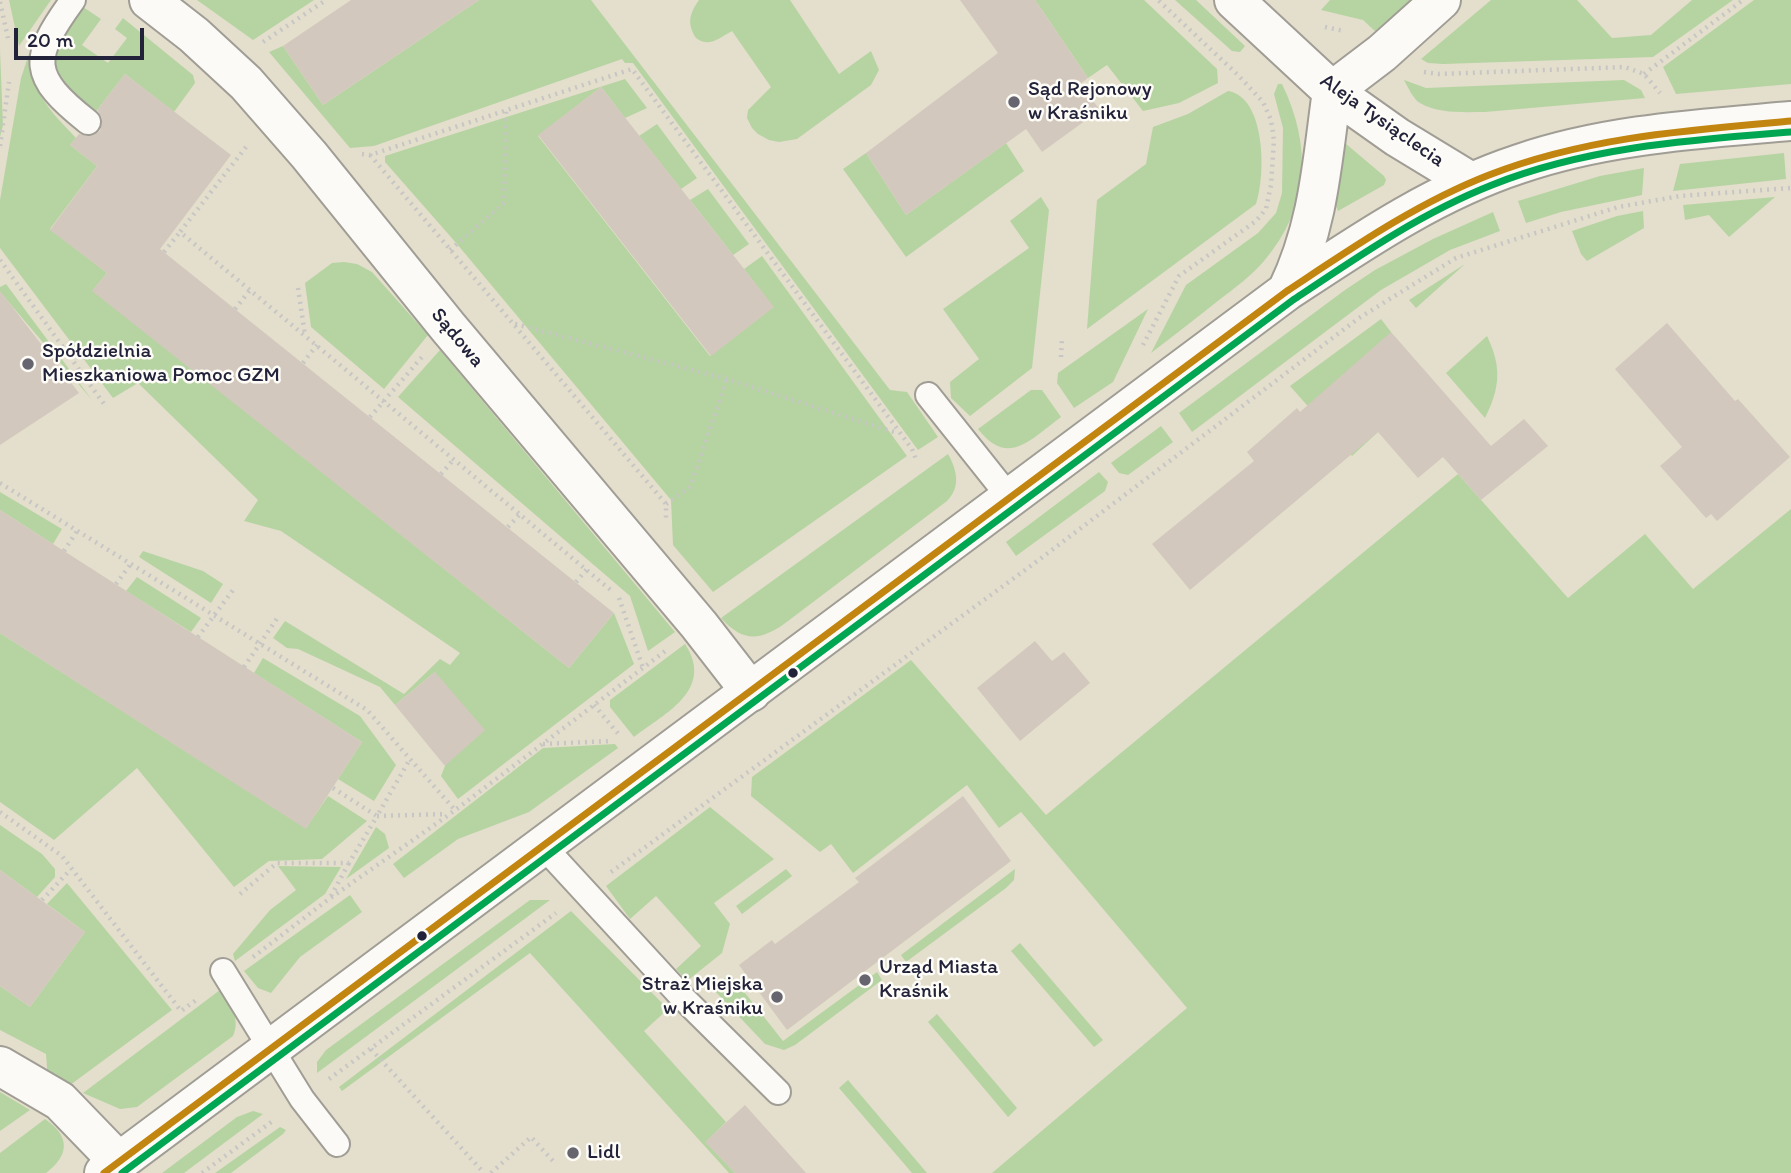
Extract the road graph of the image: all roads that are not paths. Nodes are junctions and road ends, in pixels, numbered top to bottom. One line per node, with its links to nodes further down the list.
1 (74, 0): 7 (lane)
2 (149, 0): 12 (street, Sądowa)
3 (1234, 0): 5 (street, Aleja Tysiąclecia)
4 (1441, 0): 5 (street)
5 (1332, 91): 8 (street, Aleja Tysiąclecia); 9 (street)
6 (1791, 121): 8 (street)
7 (88, 122)
8 (1471, 181): 9 (street)
9 (1287, 291): 11 (street)
10 (928, 395): 11 (lane)
11 (1010, 498): 12 (street)
12 (751, 692): 13 (street)
13 (543, 846): 15 (street); 17 (lane)
14 (225, 974): 15 (lane)
15 (271, 1049): 18 (lane); 19 (street)
16 (0, 1066): 19 (street)
17 (778, 1092)
18 (337, 1144)
19 (112, 1168)

